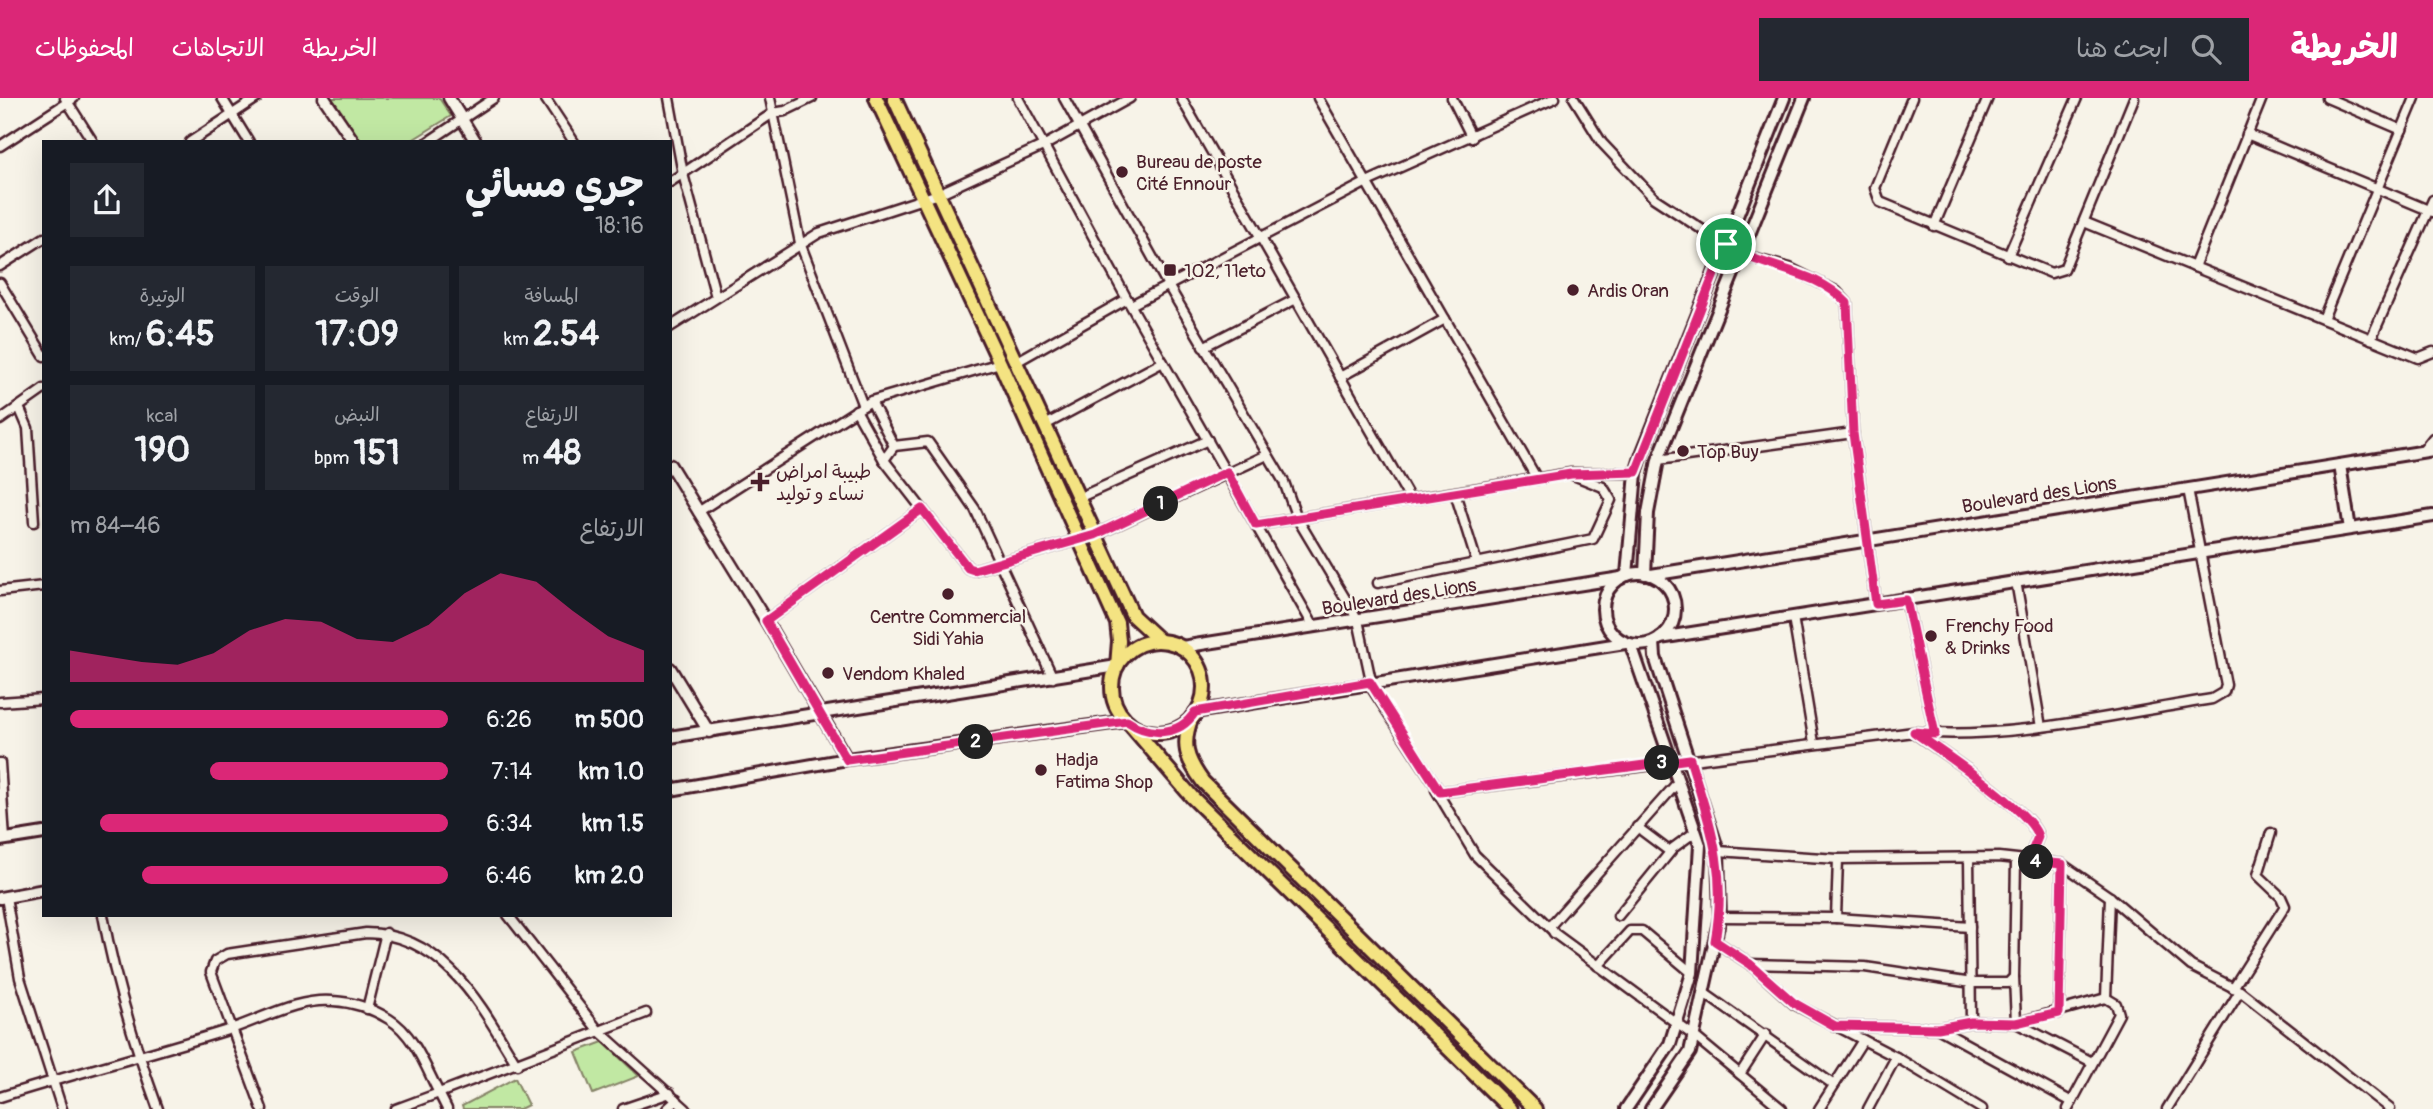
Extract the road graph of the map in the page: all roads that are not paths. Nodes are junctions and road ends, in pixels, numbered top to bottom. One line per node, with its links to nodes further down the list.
1 (222, 98): 31 (street)
2 (257, 98): 31 (street)
3 (324, 98): 40 (street)
4 (449, 98): 32 (street)
5 (494, 98): 32 (street)
6 (545, 98): 43 (street)
7 (669, 98): 46 (street)
8 (770, 98): 30 (street)
9 (812, 98): 30 (street)
10 (876, 98): 51 (main road)
11 (894, 98): 50 (main road)
12 (1018, 98): 44 (street)
13 (1064, 98): 33 (street)
14 (1130, 98): 33 (street)
15 (1181, 98): 56 (street)
16 (1452, 98): 36 (street)
17 (1555, 98): 36 (street)
18 (1574, 98): 59 (street)
19 (1784, 98): 59 (main road)
20 (1804, 98): 60 (main road)
21 (1912, 98): 55 (street)
22 (1988, 98): 55 (street)
23 (2077, 98): 61 (street)
24 (2134, 98): 54 (street)
25 (2262, 98): 35 (street)
26 (2328, 98): 34 (street)
27 (2415, 98): 34 (street)
28 (69, 99): 37 (street); 45 (street)
29 (1322, 99): 48 (street)
30 (773, 113): 46 (street); 58 (street)
31 (232, 114): 38 (street); 39 (street)
32 (462, 119): 41 (street); 42 (street)
33 (1081, 127): 44 (street); 65 (street)
34 (2402, 130): 49 (street)
35 (2247, 134): 49 (street); 63 (street)
36 (1472, 138): 48 (street)
37 (92, 140)
38 (193, 140)
39 (248, 140)
40 (353, 140)
41 (431, 140)
42 (475, 140)
43 (573, 140)
44 (1045, 145): 50 (street); 68 (street)
45 (0, 146)
46 (683, 174): 47 (street); 66 (street)
47 (672, 181)
48 (1367, 182): 56 (street); 69 (street)
49 (2377, 189): 53 (street); 70 (street)
50 (938, 194): 51 (street); 76 (main road)
51 (923, 198): 58 (street); 78 (main road)
52 (2433, 200): 53 (street)
53 (2431, 211): 72 (street)
54 (2084, 222): 61 (street); 63 (street)
55 (1934, 226): 61 (street)
56 (1260, 237): 65 (street); 67 (street)
57 (42, 238): 62 (street)
58 (800, 243): 66 (street); 81 (street)
59 (1726, 244): 60 (street); 96 (main road)
60 (1741, 255): 85 (street); 92 (main road)
61 (2008, 256)
62 (0, 266)
63 (2194, 267): 70 (street)
64 (0, 283): 74 (street)
65 (1169, 287): 68 (street); 73 (street)
66 (716, 297): 71 (street)
67 (1296, 299): 73 (street); 79 (street)
68 (1129, 302): 76 (street); 77 (street)
69 (1445, 319): 79 (street); 98 (street)
70 (2323, 319): 72 (street)
71 (672, 326)
72 (2371, 339): 75 (street)
73 (1203, 347): 90 (street)
74 (42, 352)
75 (2433, 352)
76 (1016, 362): 84 (main road)
77 (1163, 362): 84 (street); 87 (street)
78 (1000, 363): 81 (street); 111 (main road)
79 (1340, 377): 102 (street)
80 (42, 390): 82 (street)
81 (863, 405): 88 (street); 91 (street); 104 (street)
82 (19, 407): 83 (street); 107 (street)
83 (0, 420)
84 (1045, 425): 101 (main road)
85 (1853, 433): 92 (street); 112 (street)
86 (2433, 438): 89 (street)
87 (1208, 440): 95 (street); 101 (street)
88 (894, 446): 91 (street); 114 (street)
89 (2428, 451): 93 (main road, Boulevard des Lions)
90 (1267, 455): 95 (street); 106 (street)
91 (884, 460): 103 (street)
92 (1658, 460): 116 (main road)
93 (2340, 465): 99 (main road, Boulevard des Lions); 109 (main road)
94 (672, 468): 104 (street)
95 (1227, 472): 108 (street); 110 (street)
96 (1636, 472): 97 (street); 117 (main road)
97 (1571, 474): 98 (street); 115 (street)
98 (1537, 479): 100 (street)
99 (2188, 489): 112 (main road, Boulevard des Lions); 113 (street)
100 (1455, 494): 102 (street); 115 (street)
101 (1078, 498): 110 (main road)
102 (1410, 499): 106 (street)
103 (922, 509): 114 (street); 126 (street)
104 (698, 512): 126 (street)
105 (2433, 516): 109 (main road)
106 (1297, 518): 108 (street); 125 (street)
107 (34, 522)
108 (1256, 525): 127 (street)
109 (2350, 529): 113 (main road)
110 (1095, 535): 111 (street); 129 (main road)
111 (1079, 538): 114 (street); 132 (main road)
112 (1867, 539): 116 (main road, Boulevard des Lions); 123 (street)
113 (2200, 553): 118 (main road); 141 (street)
114 (998, 563): 134 (street)
115 (1477, 564): 119 (street)
116 (1648, 574): 117 (main road); 128 (main road)
117 (1624, 577): 125 (main road, Boulevard des Lions); 130 (main road)
118 (2016, 581): 122 (main road); 141 (street)
119 (1378, 583)
120 (42, 586): 121 (street)
121 (0, 590)
122 (1906, 600): 123 (main road); 144 (street)
123 (1876, 604): 124 (main road)
124 (1793, 617): 128 (main road); 146 (street)
125 (1358, 620): 127 (main road, Boulevard des Lions); 135 (street)
126 (766, 621): 138 (street)
127 (1314, 627): 131 (main road, Boulevard des Lions)
128 (1657, 640): 130 (main road); 147 (main road)
129 (1160, 641): 131 (main road); 132 (main road)
130 (1628, 644): 135 (main road); 149 (main road)
131 (1182, 647): 139 (main road)
132 (1117, 666): 134 (main road); 140 (main road)
133 (672, 671): 142 (street)
134 (1054, 678): 138 (main road)
135 (1370, 682): 139 (main road); 152 (street)
136 (42, 699): 137 (street)
137 (0, 702)
138 (820, 713): 142 (main road); 148 (street)
139 (1194, 715): 140 (main road); 220 (main road)
140 (1127, 721): 148 (main road); 219 (main road)
141 (2041, 727): 144 (street)
142 (709, 732): 145 (main road)
143 (1914, 732): 144 (street); 146 (street); 164 (street)
144 (1935, 734)
145 (672, 737)
146 (1814, 743): 147 (street)
147 (1690, 759): 149 (street); 160 (main road)
148 (847, 760): 153 (main road)
149 (1672, 762): 151 (main road); 152 (street)
150 (0, 763): 158 (street)
151 (1679, 782): 154 (street); 155 (main road)
152 (1435, 789): 175 (street)
153 (672, 790)
154 (1637, 827): 159 (street); 175 (street)
155 (1695, 832): 159 (street); 180 (main road)
156 (2271, 833): 183 (street)
157 (42, 834): 158 (main road)
158 (3, 840)
159 (1671, 851): 169 (street)
160 (1718, 851): 162 (street); 172 (main road)
161 (1969, 858): 162 (street); 163 (street); 174 (street)
162 (1838, 859): 173 (street)
163 (2016, 860): 164 (street); 181 (street)
164 (2028, 861): 165 (street)
165 (2062, 864): 168 (street); 188 (street)
166 (42, 890): 167 (main road)
167 (3, 897): 204 (street)
168 (2109, 897): 183 (street); 185 (street)
169 (1618, 916)
170 (103, 917): 199 (street)
171 (510, 917): 195 (street)
172 (1720, 917): 173 (street); 177 (main road)
173 (1836, 918): 174 (street)
174 (1970, 926): 182 (street)
175 (1551, 929): 179 (street)
176 (386, 933): 186 (street); 194 (street); 202 (street)
177 (1715, 941): 178 (street); 184 (main road)
178 (1750, 964): 182 (street); 192 (street)
179 (1598, 966): 180 (street); 191 (street)
180 (1692, 973): 191 (main road)
181 (2014, 977): 182 (street); 190 (street)
182 (1972, 982): 189 (street)
183 (2237, 989): 227 (street); 228 (street)
184 (1704, 993): 196 (street); 197 (main road)
185 (2106, 999): 188 (street); 201 (street)
186 (367, 1009): 194 (street); 206 (street)
187 (646, 1013): 195 (street)
188 (2059, 1013): 190 (street)
189 (1971, 1022): 190 (street); 193 (street)
190 (2016, 1023): 201 (street)
191 (1676, 1024): 197 (street); 221 (main road)
192 (1835, 1026): 193 (street); 198 (street)
193 (1938, 1028): 210 (street)
194 (231, 1029): 199 (street); 213 (street)
195 (597, 1030): 202 (street); 207 (street)
196 (1766, 1034): 203 (street); 205 (street)
197 (1694, 1036): 203 (street); 222 (main road)
198 (1863, 1040): 200 (street); 205 (street)
199 (138, 1056): 204 (street); 212 (street)
200 (1896, 1057): 225 (street); 226 (street)
201 (2092, 1062): 210 (street)
202 (517, 1065): 206 (street)
203 (1740, 1074): 223 (street)
204 (53, 1080): 208 (street); 211 (street)
205 (1834, 1085): 224 (street)
206 (439, 1093): 214 (street); 215 (street)
207 (670, 1093): 209 (street); 216 (street)
208 (0, 1097)
209 (677, 1100): 217 (street); 218 (street)
210 (2070, 1105)
211 (62, 1109)
212 (158, 1109)
213 (261, 1109)
214 (396, 1109)
215 (447, 1109)
216 (623, 1109)
217 (667, 1109)
218 (686, 1109)
219 (1510, 1109)
220 (1535, 1109)
221 (1626, 1109)
222 (1651, 1109)
223 (1782, 1109)
224 (1819, 1109)
225 (1868, 1109)
226 (1982, 1109)
227 (2167, 1109)
228 (2390, 1109)

